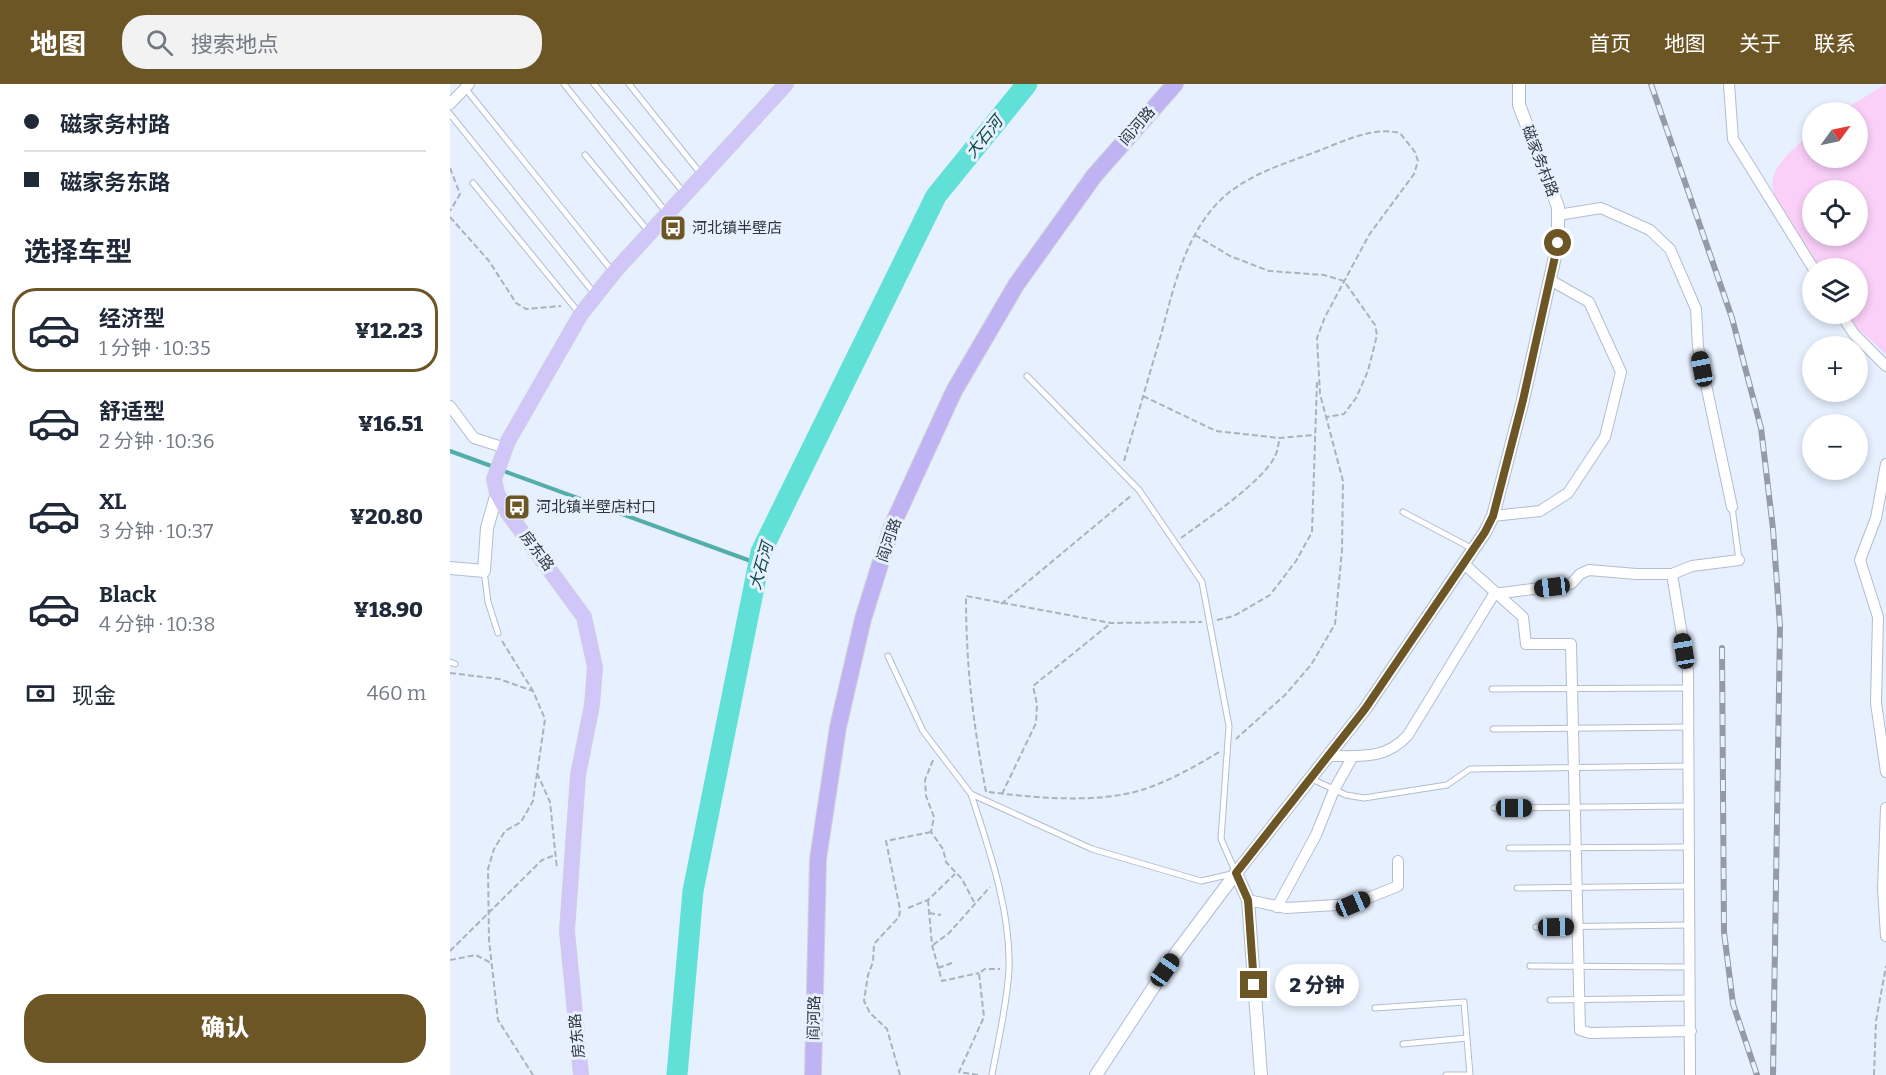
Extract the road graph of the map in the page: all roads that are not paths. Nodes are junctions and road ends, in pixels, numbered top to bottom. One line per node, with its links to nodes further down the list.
1 (564, 84): 15 (lane)
2 (594, 84): 14 (lane)
3 (629, 84): 12 (lane)
4 (786, 84): 12 (main road)
5 (1175, 84): 85 (highway, 阎河路)
6 (1520, 84): 16 (street, 磁家务村路)
7 (1729, 84): 18 (street)
8 (467, 86): 9 (street); 19 (lane)
9 (450, 104)
10 (450, 114): 21 (lane)
11 (585, 155): 17 (lane)
12 (703, 176): 14 (main road)
13 (473, 183): 22 (lane)
14 (686, 195): 15 (main road)
15 (668, 214): 17 (main road)
16 (1558, 215): 20 (street, 磁家务村路); 30 (street)
17 (650, 234): 19 (main road)
18 (1807, 258)
19 (614, 273): 21 (main road)
20 (1550, 280): 32 (street, 磁家务村路); 32 (street)
21 (596, 296): 22 (main road)
22 (577, 310): 27 (main road)
23 (1848, 324): 24 (street)
24 (1886, 366)
25 (1027, 376): 64 (lane)
26 (450, 406): 27 (street)
27 (503, 452): 29 (main road)
28 (1886, 464): 52 (street)
29 (496, 486): 37 (street); 84 (main road, 房东路)
30 (1732, 507): 34 (lane)
31 (1402, 512): 33 (lane)
32 (1493, 516): 33 (street, 磁家务村路)
33 (1474, 549): 35 (street, 磁家务村路)
34 (1739, 560): 38 (street)
35 (1464, 564): 39 (street); 48 (street, 磁家务村路)
36 (450, 568): 37 (street)
37 (484, 572): 40 (lane)
38 (1672, 574): 39 (street); 43 (street)
39 (1494, 594): 42 (street); 49 (street)
40 (498, 633)
41 (888, 656): 55 (lane)
42 (1572, 688): 43 (lane); 44 (lane); 46 (street)
43 (1688, 688): 45 (street)
44 (1492, 689)
45 (1688, 727): 46 (lane); 50 (street)
46 (1573, 728): 47 (lane); 51 (street)
47 (1493, 729)
48 (1328, 756): 49 (street); 53 (street, 磁家务村路)
49 (1353, 756): 54 (street)
50 (1689, 766): 51 (lane); 56 (street)
51 (1574, 768): 54 (lane); 57 (street)
52 (1886, 772)
53 (1310, 779): 54 (lane); 64 (street, 磁家务村路)
54 (1334, 790): 69 (street)
55 (971, 794): 64 (lane); 86 (lane)
56 (1689, 806): 57 (lane); 60 (street)
57 (1574, 807): 58 (lane); 62 (street)
58 (1494, 808)
59 (1886, 808): 73 (street)
60 (1690, 847): 62 (lane); 65 (street)
61 (1509, 848): 62 (lane)
62 (1575, 848): 66 (street)
63 (1398, 861): 69 (street)
64 (1236, 873): 68 (street); 87 (street, 磁家务村路)
65 (1690, 886): 66 (lane); 70 (street)
66 (1575, 887): 67 (lane); 72 (street)
67 (1517, 888)
68 (1248, 900): 69 (street); 88 (street)
69 (1277, 907)
70 (1691, 925): 72 (lane); 76 (street)
71 (1536, 927): 72 (lane)
72 (1576, 927): 75 (street)
73 (1886, 936)
74 (1530, 966): 75 (lane)
75 (1577, 966): 76 (lane); 79 (street)
76 (1691, 967): 77 (street)
77 (1691, 998): 79 (lane); 81 (street)
78 (1550, 1000): 79 (lane)
79 (1577, 1000): 81 (street)
80 (1375, 1008): 82 (lane)
81 (1691, 1031): 91 (street)
82 (1467, 1038): 83 (lane); 90 (lane)
83 (1403, 1044)
84 (581, 1075)
85 (813, 1075)
86 (992, 1075)
87 (1096, 1075)
88 (1261, 1075)
89 (1446, 1075): 90 (lane)
90 (1470, 1075)
91 (1690, 1075)

